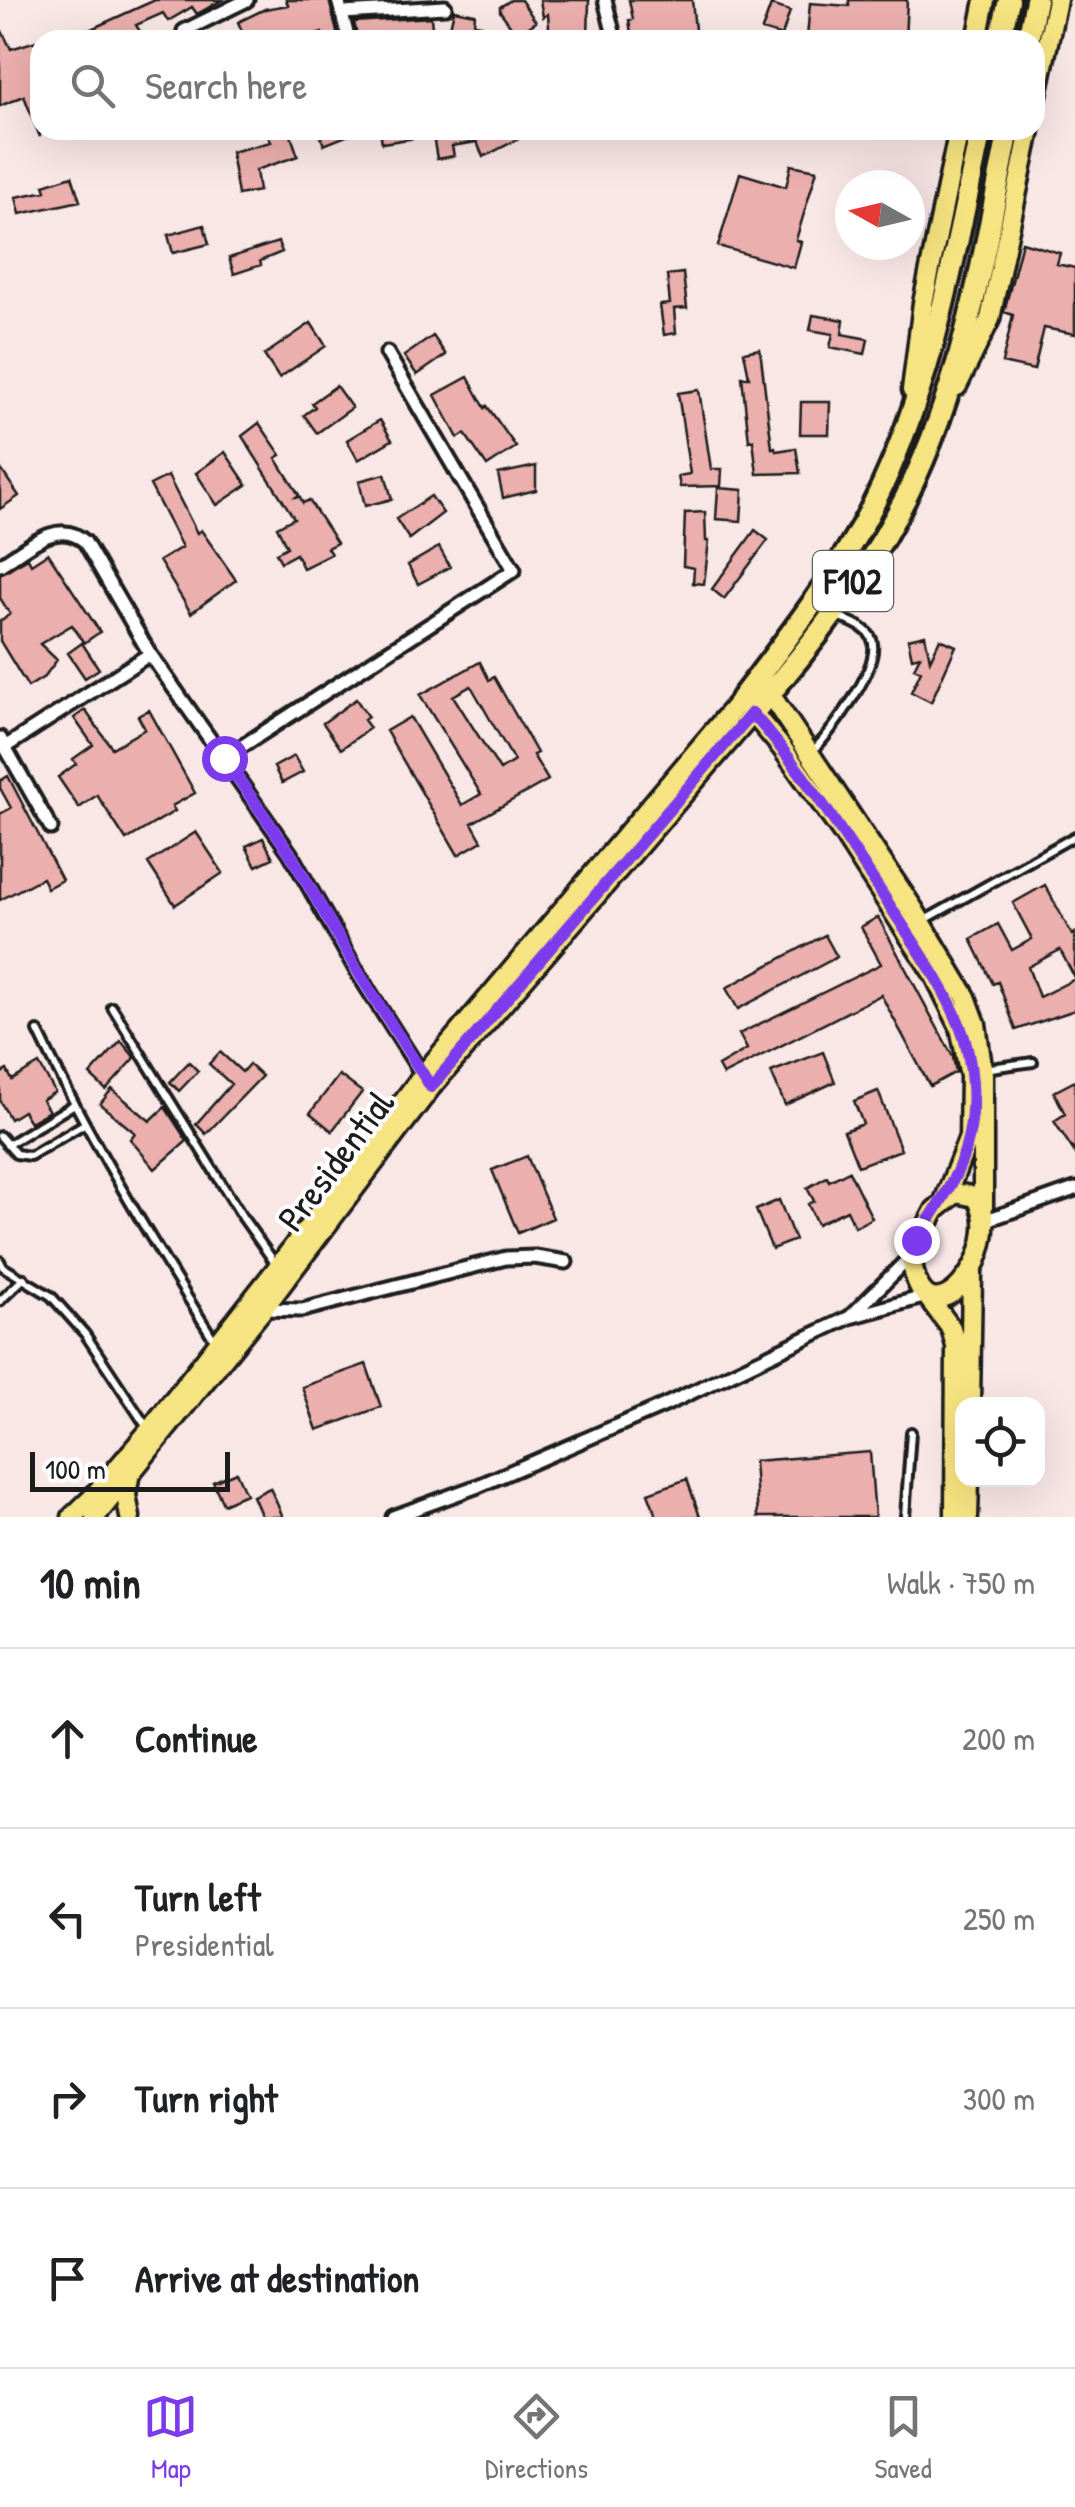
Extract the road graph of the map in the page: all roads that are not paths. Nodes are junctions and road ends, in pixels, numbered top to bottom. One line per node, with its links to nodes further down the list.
1 (246, 0): 9 (street)
2 (606, 0): 10 (street)
3 (985, 0): 11 (main road)
4 (1009, 0): 12 (highway)
5 (1036, 0): 13 (highway)
6 (1057, 0): 14 (main road)
7 (341, 6): 8 (street)
8 (445, 7)
9 (186, 30)
10 (614, 30)
11 (979, 30)
12 (1002, 30)
13 (1030, 30)
14 (1045, 57)
15 (957, 140): 20 (main road)
16 (979, 140): 20 (highway, F102)
17 (1008, 140): 21 (highway, F102)
18 (1028, 140): 21 (main road)
19 (387, 353): 29 (street)
20 (908, 426): 25 (highway, F102)
21 (932, 436): 23 (highway, F102)
22 (0, 565): 24 (street)
23 (832, 613): 25 (highway, F102); 28 (lane)
24 (150, 654): 27 (street); 29 (street)
25 (764, 685): 26 (highway, F102); 28 (main road)
26 (747, 706): 37 (main road); 43 (main road)
27 (3, 743): 30 (street)
28 (812, 752): 32 (main road)
29 (224, 758): 37 (street)
30 (50, 828)
31 (1075, 836): 32 (lane)
32 (922, 922): 36 (main road)
33 (112, 1006): 48 (lane)
34 (38, 1031): 38 (lane)
35 (1033, 1062): 36 (lane)
36 (983, 1069): 44 (main road)
37 (427, 1081): 48 (main road); 53 (main road, Presidential)
38 (73, 1104): 39 (lane); 41 (lane)
39 (84, 1124): 41 (lane); 55 (lane)
40 (0, 1136): 41 (lane)
41 (7, 1145)
42 (1075, 1190): 44 (street)
43 (946, 1200): 44 (main road); 45 (main road)
44 (984, 1214): 49 (main road)
45 (911, 1256): 51 (main road); 54 (street)
46 (0, 1262): 50 (lane)
47 (566, 1262): 53 (street)
48 (278, 1268): 55 (main road)
49 (972, 1274): 51 (main road); 56 (main road)
50 (24, 1278): 52 (lane); 57 (lane)
51 (927, 1296): 54 (street); 67 (main road)
52 (0, 1301)
53 (264, 1308): 59 (main road, Presidential)
54 (850, 1317): 65 (street)
55 (216, 1344): 57 (main road)
56 (970, 1397)
57 (149, 1431): 61 (main road)
58 (911, 1432): 66 (lane)
59 (129, 1476): 61 (main road, Presidential); 64 (main road)
60 (969, 1487): 68 (main road)
61 (100, 1506): 62 (main road); 63 (street)
62 (72, 1517)
63 (122, 1517)
64 (130, 1517)
65 (392, 1517)
66 (905, 1517)
67 (955, 1517)
68 (968, 1517)

